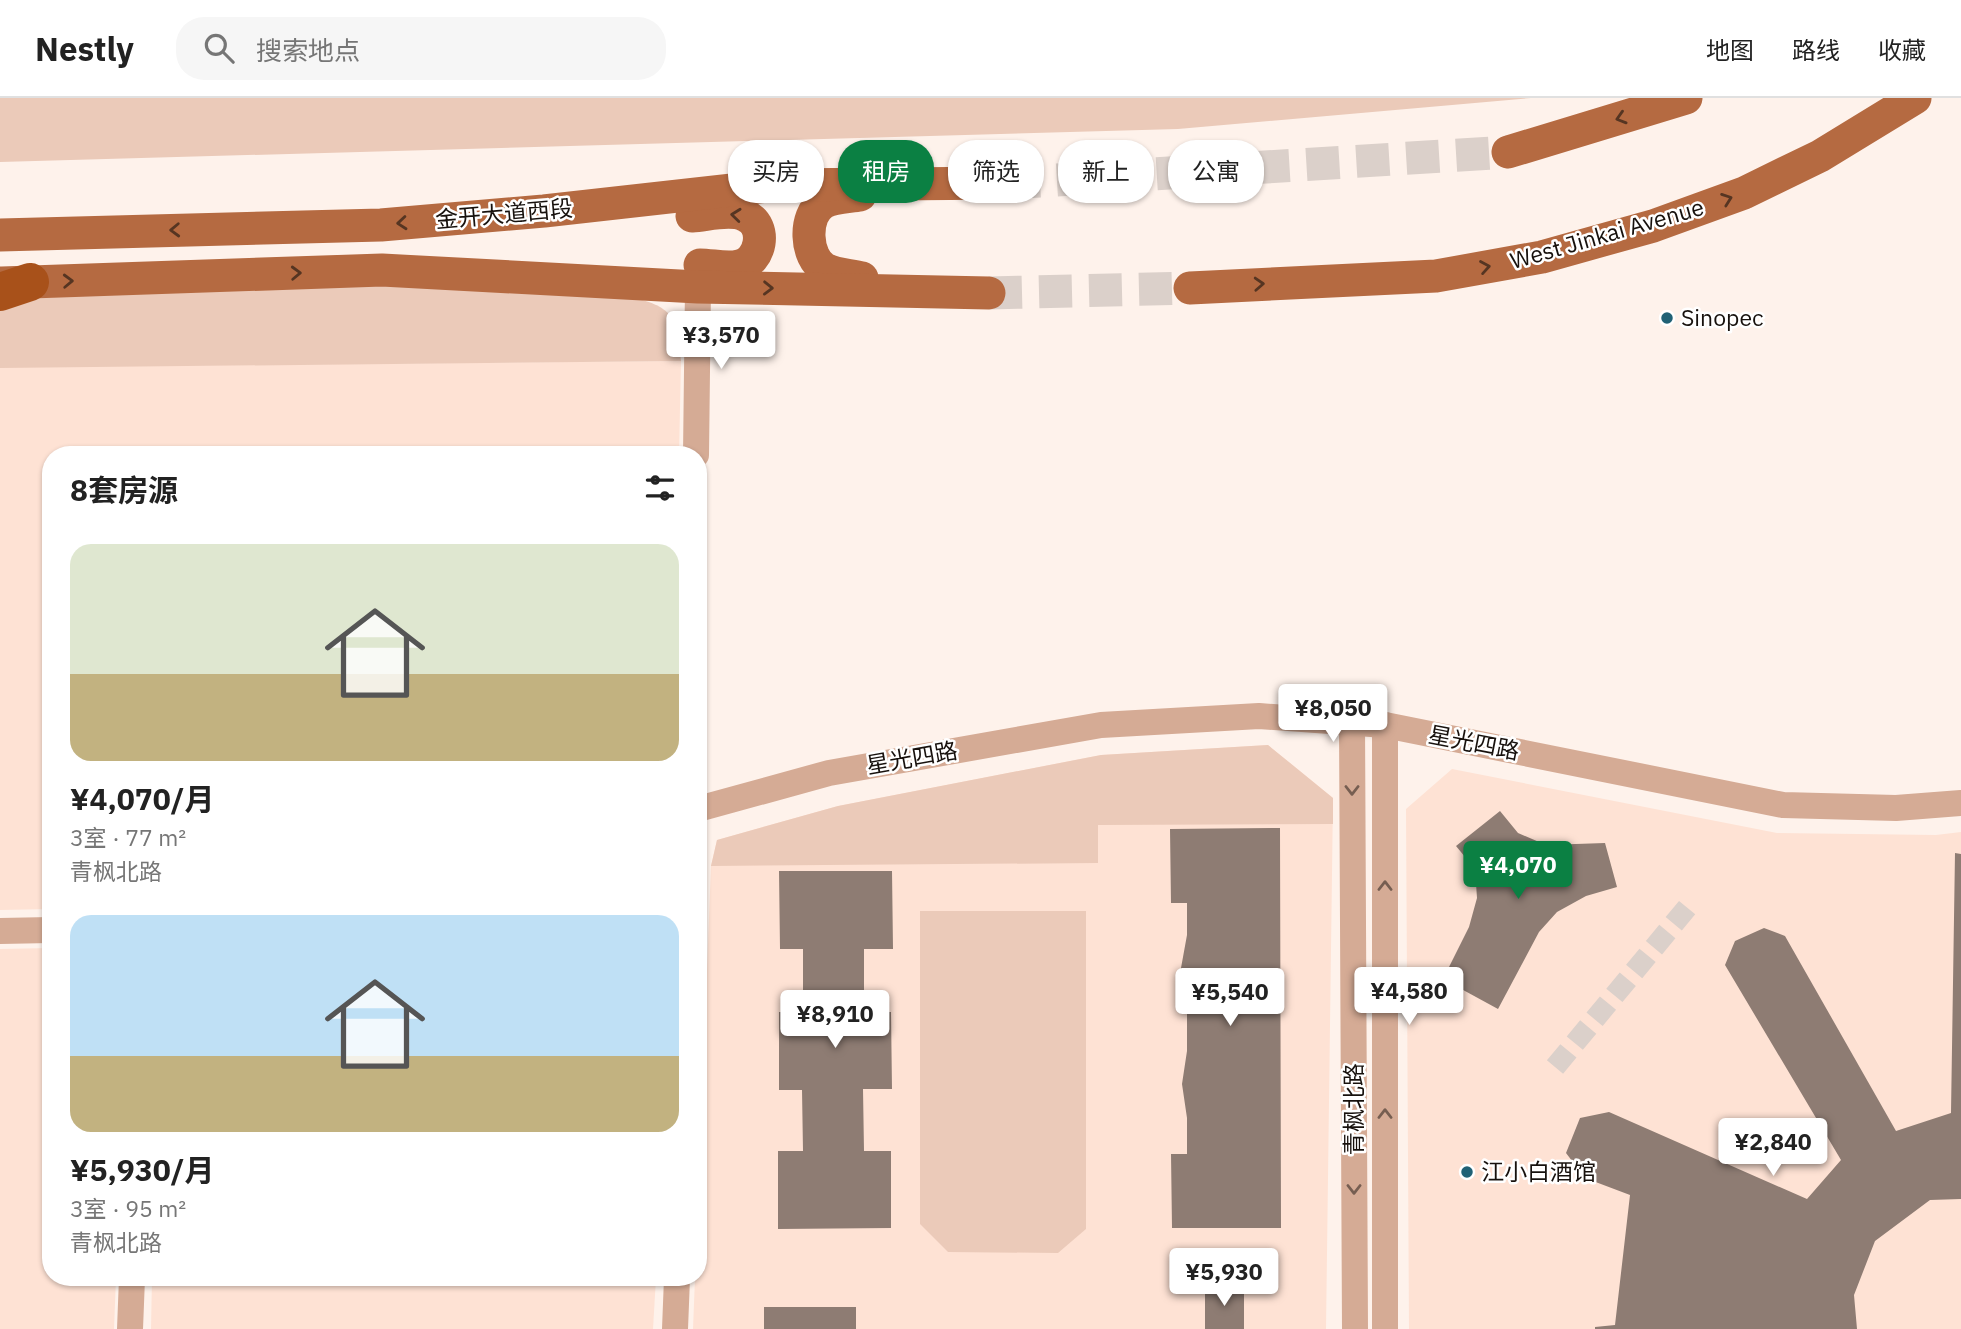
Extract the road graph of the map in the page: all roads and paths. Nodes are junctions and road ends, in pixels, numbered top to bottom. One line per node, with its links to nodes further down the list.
1 (1686, 98): 3 (main road, one-way to 3)
2 (1915, 98): 11 (main road, West Jinkai Avenue, one-way to 2)
3 (1508, 152)
4 (838, 185): 6 (main road, 金开大道西段)
5 (838, 199): 12 (main road)
6 (544, 211): 7 (main road, 金开大道西段, one-way to 7); 8 (main road, one-way to 6)
7 (0, 235)
8 (527, 278): 9 (main road, one-way to 8); 10 (main road)
9 (10, 285)
10 (698, 287): 12 (main road, one-way to 12); 14 (street)
11 (1191, 288)
12 (921, 291): 13 (main road)
13 (989, 293)
14 (696, 446)
15 (1352, 721): 16 (street, 星光四路); 18 (street, 星光四路); 25 (street, 青枫北路, one-way to 25)
16 (1385, 725): 17 (street, 星光四路); 26 (street, 青枫北路, one-way to 16)
17 (1961, 803)
18 (707, 807)
19 (42, 930): 20 (street)
20 (0, 931)
21 (132, 1286): 23 (street)
22 (677, 1286): 24 (street)
23 (130, 1329)
24 (675, 1329)
25 (1355, 1329)
26 (1385, 1329)

